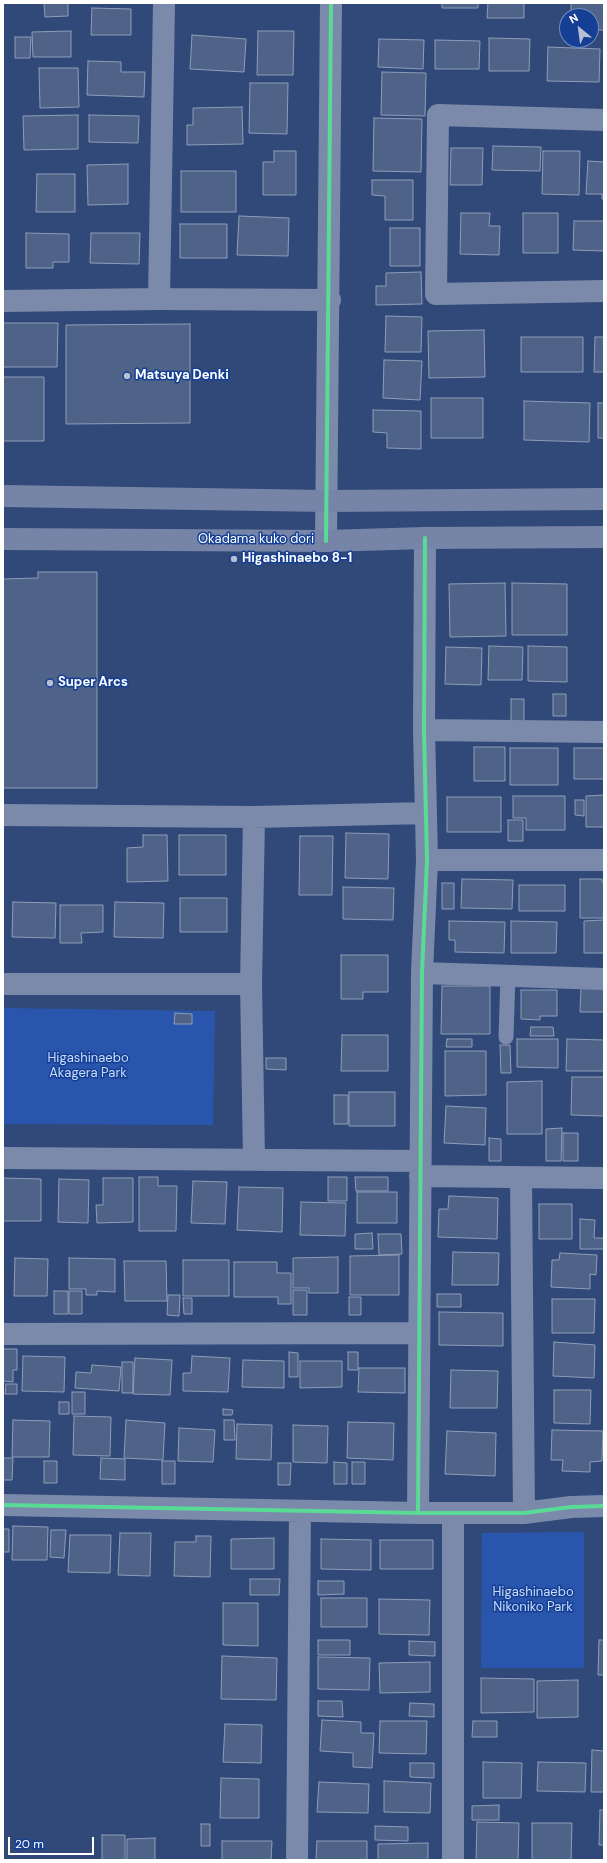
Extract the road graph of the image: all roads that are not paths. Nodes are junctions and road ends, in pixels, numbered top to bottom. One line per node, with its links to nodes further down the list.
1 (164, 3): 5 (street)
2 (332, 3): 6 (street)
3 (604, 120): 4 (street)
4 (604, 292)
5 (159, 299): 6 (street); 7 (street)
6 (330, 300): 10 (street)
7 (3, 301)
8 (3, 496): 10 (main road)
9 (604, 499): 10 (main road)
10 (327, 501): 14 (street)
11 (604, 537): 12 (main road, Okadama kuko dori)
12 (425, 538): 14 (main road, Okadama kuko dori); 15 (street)
13 (3, 539): 14 (main road, Okadama kuko dori)
14 (326, 541)
15 (424, 730): 16 (street); 17 (street)
16 (604, 732)
17 (426, 813): 19 (street); 20 (street)
18 (3, 816): 19 (street)
19 (254, 817): 26 (street)
20 (427, 860): 21 (street); 22 (street)
21 (604, 860)
22 (422, 973): 23 (street); 30 (street)
23 (508, 975): 24 (street); 27 (lane)
24 (604, 979)
25 (3, 984): 26 (street)
26 (251, 984): 29 (street)
27 (506, 1037)
28 (3, 1158): 29 (street)
29 (254, 1160): 30 (street)
30 (420, 1169): 31 (street); 33 (street)
31 (522, 1178): 32 (street); 40 (street)
32 (604, 1178)
33 (419, 1333): 34 (street); 38 (street)
34 (3, 1334)
35 (3, 1505): 37 (street)
36 (604, 1506): 40 (street)
37 (300, 1511): 38 (street); 41 (street)
38 (418, 1513): 39 (street)
39 (453, 1513): 40 (street); 42 (street)
40 (524, 1513)
41 (297, 1860)
42 (453, 1860)

